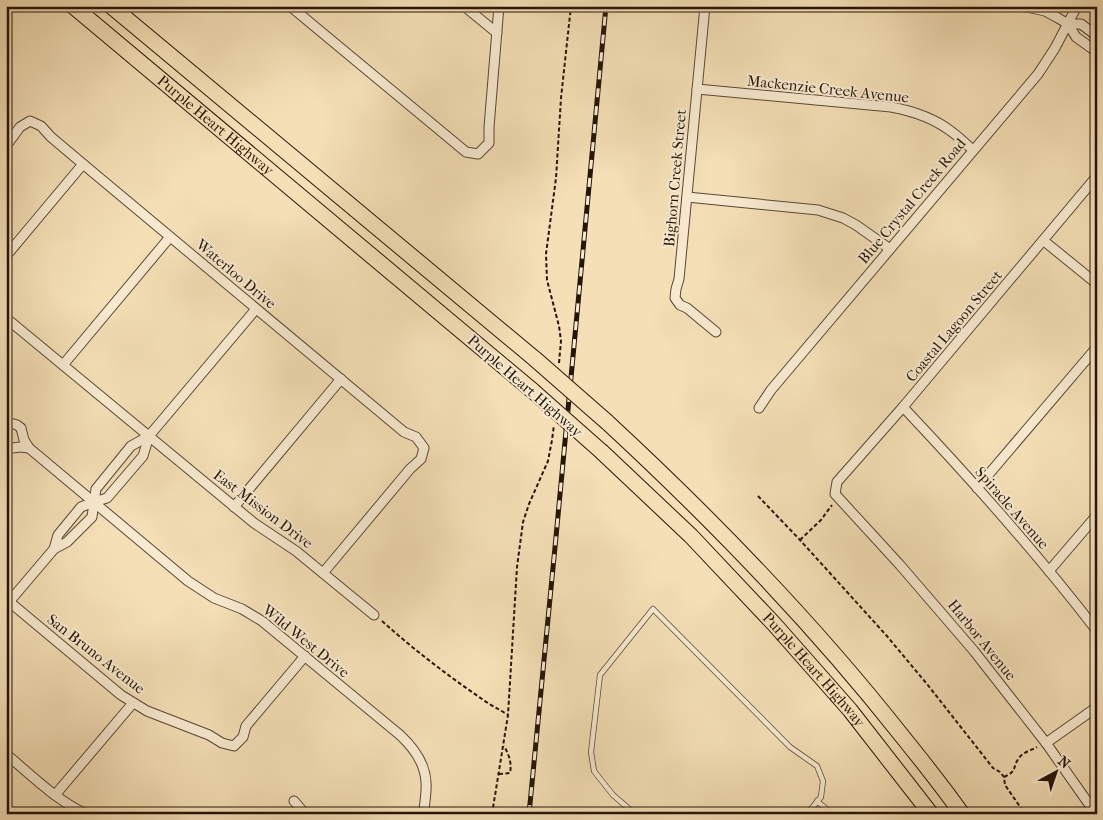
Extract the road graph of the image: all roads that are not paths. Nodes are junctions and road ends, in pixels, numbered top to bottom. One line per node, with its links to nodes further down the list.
1 (73, 6): 61 (highway, Purple Heart Highway, bridge)
2 (111, 6): 62 (highway, Purple Heart Highway, bridge)
3 (290, 6): 10 (street)
4 (464, 6): 10 (street)
5 (500, 6): 10 (street)
6 (705, 6): 13 (street, Bighorn Creek Street)
7 (1022, 6): 9 (street)
8 (1077, 6): 9 (street, Blue Crystal Creek Road)
9 (1068, 24): 11 (street); 12 (street); 15 (street, Blue Crystal Creek Road)
10 (497, 33)
11 (1097, 36)
12 (1095, 48)
13 (697, 89): 15 (street, Mackenzie Creek Avenue); 18 (street, Bighorn Creek Street)
14 (6, 146): 16 (street, Waterloo Drive)
15 (974, 150): 21 (street, Blue Crystal Creek Road)
16 (83, 164): 19 (street, Waterloo Drive); 22 (street)
17 (1097, 176): 20 (street, Coastal Lagoon Street)
18 (687, 197): 21 (street); 26 (street, Bighorn Creek Street)
19 (170, 237): 24 (street, Waterloo Drive); 28 (street)
20 (1044, 241): 23 (street); 31 (street, Coastal Lagoon Street)
21 (890, 249): 30 (street, Blue Crystal Creek Road)
22 (6, 256)
23 (1097, 284)
24 (256, 309): 29 (street, Waterloo Drive); 33 (street)
25 (6, 318): 28 (street, East Mission Drive)
26 (716, 332)
27 (1097, 347): 36 (street)
28 (63, 365): 33 (street, East Mission Drive)
29 (341, 379): 39 (street); 43 (street, Waterloo Drive)
30 (759, 408)
31 (903, 408): 36 (street, Spiracle Avenue); 37 (street, Coastal Lagoon Street)
32 (6, 424): 34 (street, Wild West Drive)
33 (149, 436): 38 (street); 38 (street); 39 (street, East Mission Drive)
34 (29, 448): 35 (street); 38 (street, Wild West Drive)
35 (6, 449)
36 (977, 488): 42 (street, Spiracle Avenue)
37 (835, 494): 50 (street, Harbor Avenue)
38 (94, 502): 41 (street); 41 (street); 47 (street, Wild West Drive)
39 (234, 507): 43 (street, East Mission Drive)
40 (1097, 515): 42 (street)
41 (54, 549): 44 (street)
42 (1049, 571): 46 (street, Spiracle Avenue)
43 (324, 573): 45 (street, East Mission Drive)
44 (8, 600): 48 (street, San Bruno Avenue)
45 (374, 615)
46 (1097, 631)
47 (305, 656): 48 (street, San Bruno Avenue); 57 (street, Wild West Drive)
48 (133, 703): 52 (street)
49 (1097, 708): 50 (street)
50 (1046, 743): 63 (street, Harbor Avenue)
51 (6, 754): 52 (street)
52 (55, 795): 55 (street)
53 (294, 801): 56 (street)
54 (817, 802): 58 (lane); 59 (lane); 60 (lane)
55 (86, 814)
56 (305, 814)
57 (424, 814)
58 (635, 814)
59 (807, 814)
60 (832, 814)
61 (930, 814)
62 (962, 814)
63 (1096, 814)

